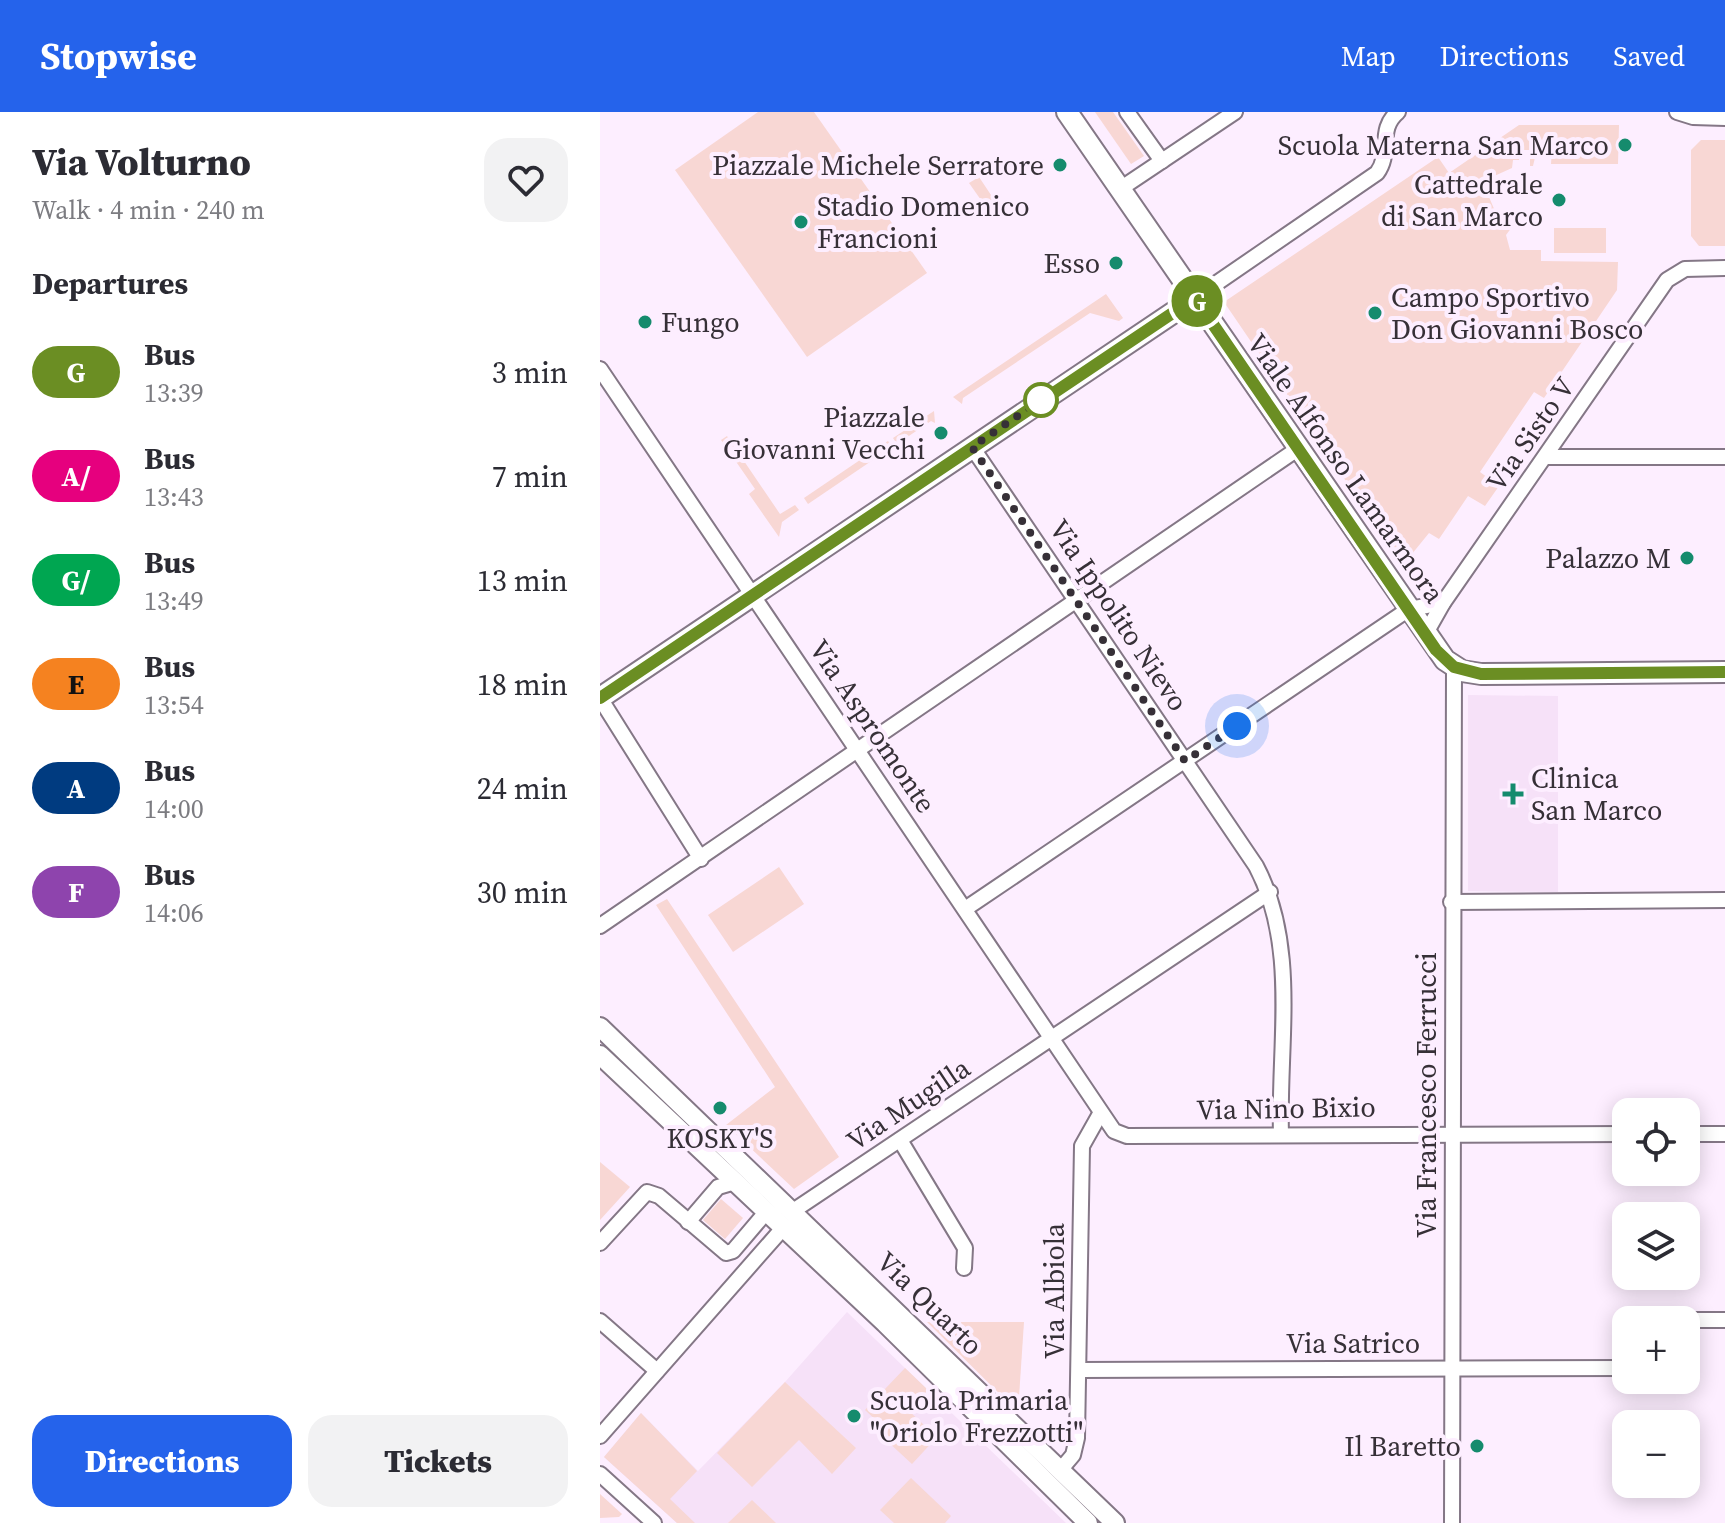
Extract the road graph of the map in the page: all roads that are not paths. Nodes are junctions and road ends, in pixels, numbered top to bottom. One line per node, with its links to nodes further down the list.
1 (1127, 112): 7 (street)
2 (1235, 112): 7 (street)
3 (1677, 112): 6 (street)
4 (1069, 113): 8 (main road, Viale Alfonso Lamarmora)
5 (1394, 113): 10 (street)
6 (1725, 118)
7 (1162, 161): 8 (street)
8 (1120, 189): 10 (main road, Viale Alfonso Lamarmora)
9 (1725, 268): 14 (street, Via Sisto V)
10 (1195, 298): 12 (main road); 13 (main road, Viale Alfonso Lamarmora)
11 (601, 374): 16 (street, Via Aspromonte)
12 (972, 447): 16 (main road); 17 (street, Via Ippolito Nievo)
13 (1299, 448): 17 (street); 19 (main road, Viale Alfonso Lamarmora)
14 (1546, 457): 15 (street); 18 (street, Via Sisto V)
15 (1725, 457)
16 (754, 597): 23 (main road); 24 (street, Via Aspromonte)
17 (1079, 601): 24 (street); 25 (street, Via Ippolito Nievo)
18 (1443, 603): 19 (street); 20 (street, Via Sisto V)
19 (1409, 609): 20 (main road, Viale Alfonso Lamarmora); 25 (street)
20 (1426, 633): 21 (main road, Viale Alfonso Lamarmora)
21 (1454, 667): 22 (main road); 29 (street, Via Francesco Ferrucci)
22 (1725, 672)
23 (600, 698): 26 (street)
24 (858, 751): 26 (street); 30 (street, Via Aspromonte)
25 (1185, 761): 27 (street, Via Ippolito Nievo); 30 (street)
26 (701, 859): 31 (street)
27 (1270, 892): 33 (street, Via Mugilla); 37 (street, Via Ippolito Nievo)
28 (1725, 900): 29 (street)
29 (1451, 902): 36 (street, Via Francesco Ferrucci)
30 (965, 909): 33 (street, Via Aspromonte)
31 (600, 926)
32 (602, 1034): 44 (street, Via Quarto)
33 (1052, 1040): 35 (street, Via Aspromonte); 41 (street, Via Mugilla)
34 (600, 1055): 42 (street, Via Quarto)
35 (1100, 1114): 37 (street, Via Nino Bixio); 53 (street, Via Albiola)
36 (1452, 1133): 37 (street, Via Nino Bixio); 38 (street, Via Nino Bixio); 52 (street, Via Francesco Ferrucci)
37 (1281, 1134)
38 (1612, 1134)
39 (1700, 1134): 40 (street)
40 (1725, 1134)
41 (900, 1140): 44 (street, Via Mugilla); 47 (street)
42 (735, 1182): 43 (street, Via Quarto); 45 (street)
43 (767, 1211): 44 (street, Via Quarto); 45 (street)
44 (789, 1219): 54 (street, Via Mugilla); 56 (street, Via Quarto); 58 (street, Via Quarto)
45 (688, 1222): 46 (street)
46 (600, 1243)
47 (964, 1268)
48 (1700, 1320): 49 (street)
49 (1725, 1320)
50 (600, 1321): 54 (street)
51 (1612, 1368): 52 (street, Via Satrico)
52 (1452, 1369): 53 (street, Via Satrico); 62 (street, Via Francesco Ferrucci)
53 (1079, 1370): 56 (street, Via Albiola)
54 (657, 1371): 55 (street, Via Mugilla)
55 (600, 1436)
56 (1062, 1468): 58 (street); 61 (street, Via Quarto)
57 (600, 1474): 59 (street)
58 (1047, 1482): 60 (street, Via Quarto)
59 (654, 1523)
60 (1088, 1523)
61 (1115, 1523)
62 (1452, 1523)

